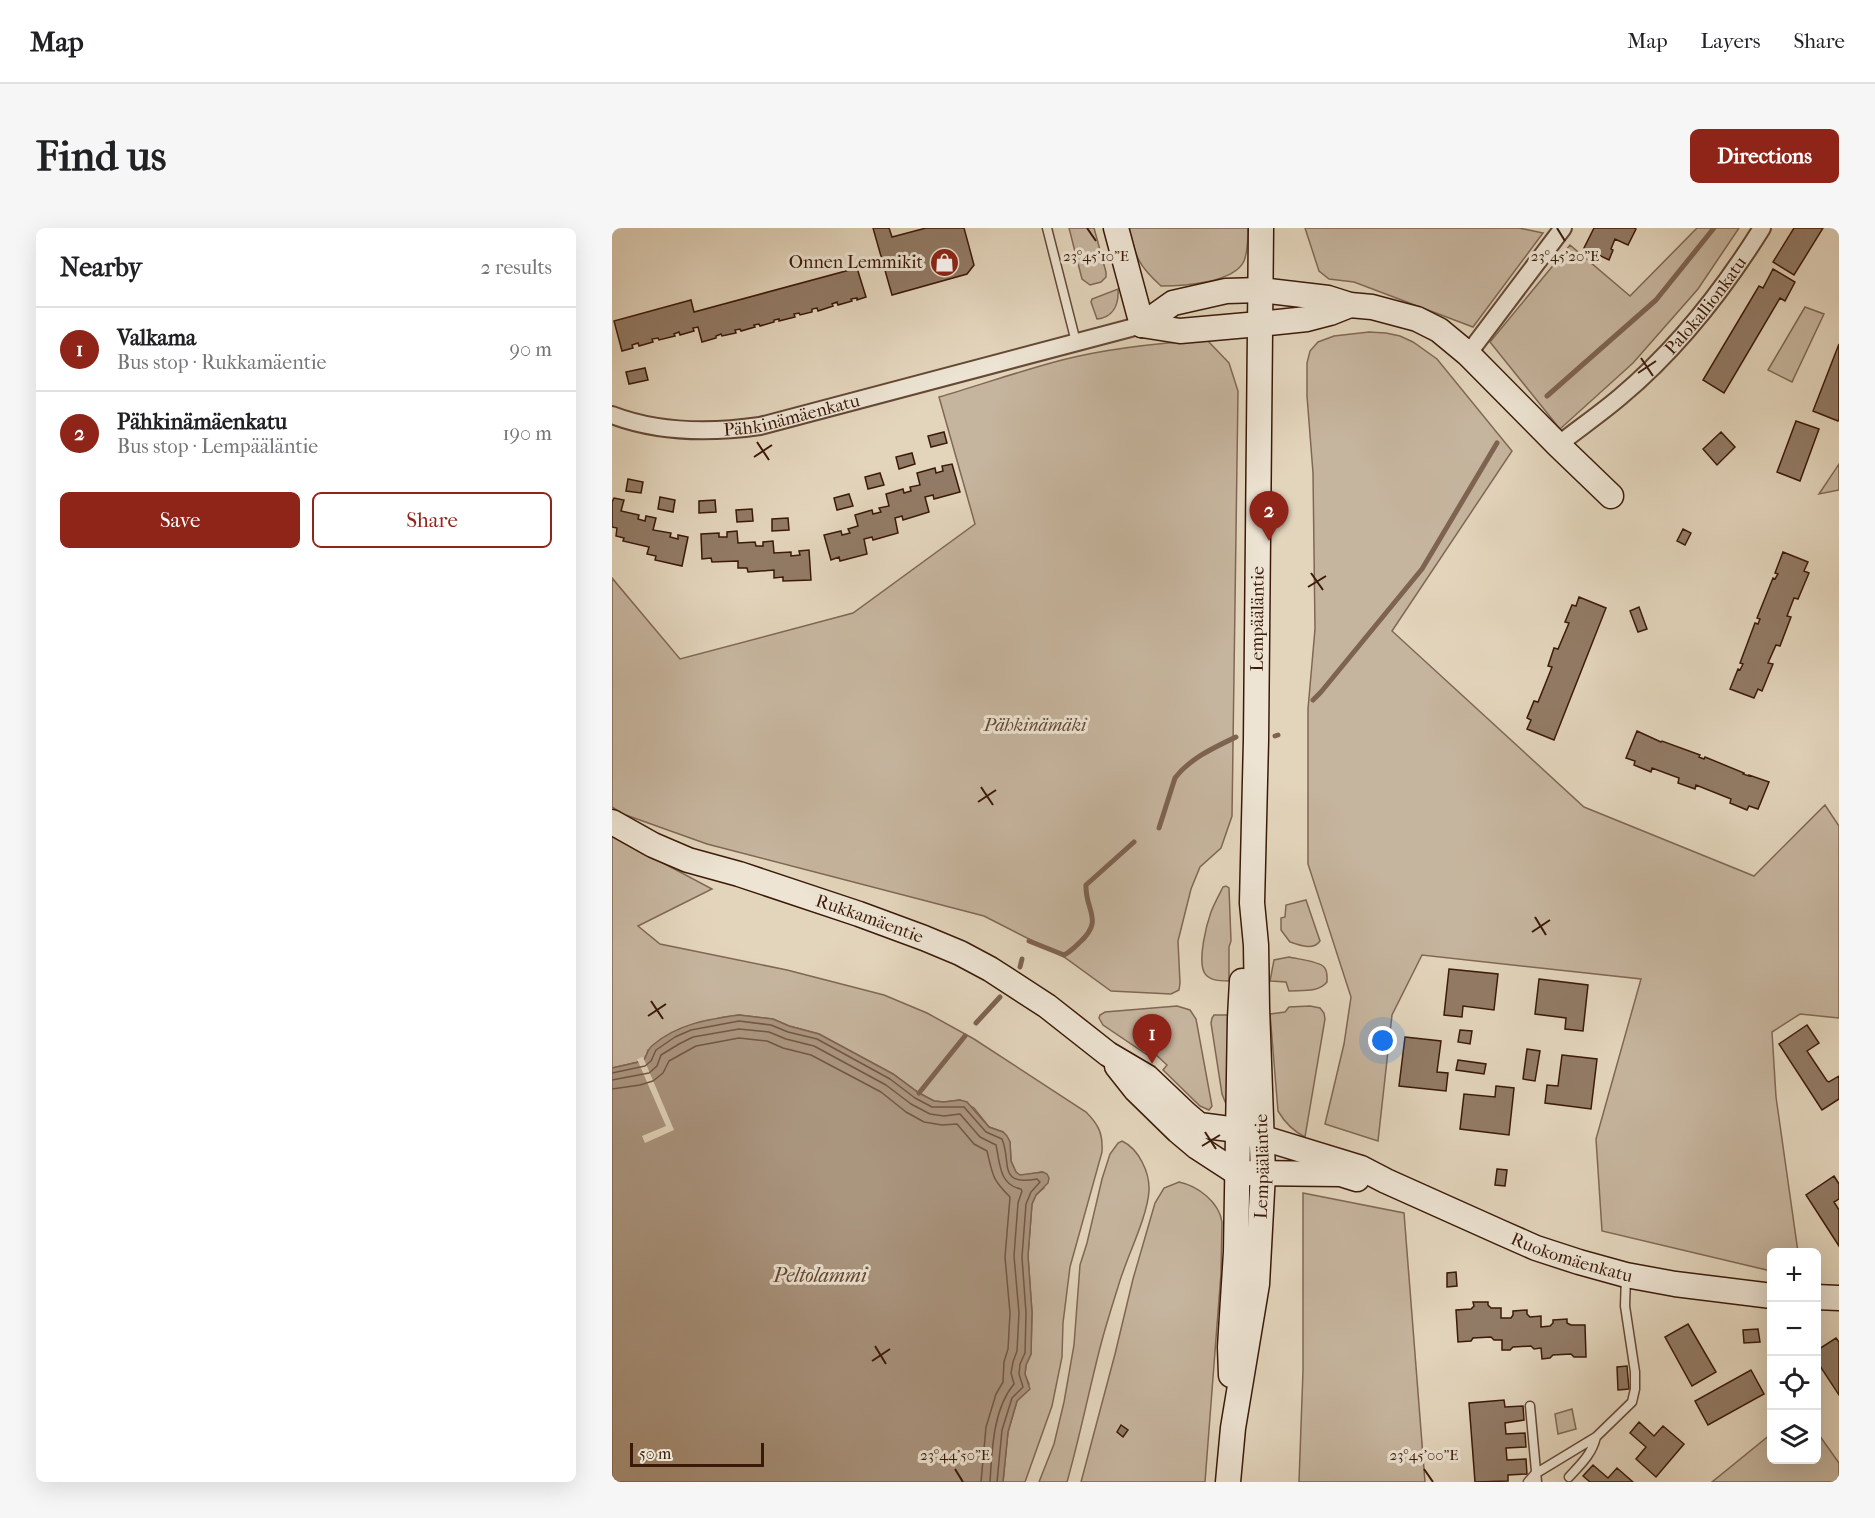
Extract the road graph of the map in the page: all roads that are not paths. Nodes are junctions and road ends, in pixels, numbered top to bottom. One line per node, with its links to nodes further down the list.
1 (1047, 228): 10 (lane)
2 (1116, 228): 9 (main road)
3 (1261, 228): 6 (main road, Lempääläntie)
4 (1563, 228): 11 (street)
5 (1762, 228): 13 (street, Palokallionkatu)
6 (1260, 290): 7 (main road); 8 (main road, Lempääläntie); 9 (main road, Pähkinämäenkatu)
7 (1350, 305): 8 (main road); 11 (main road)
8 (1259, 324): 9 (main road, Pähkinämäenkatu); 16 (main road, Lempääläntie)
9 (1142, 325): 10 (street, Pähkinämäenkatu)
10 (1076, 342): 12 (street, Pähkinämäenkatu)
11 (1468, 354): 13 (main road)
12 (612, 415)
13 (1558, 445): 14 (main road)
14 (1611, 496)
15 (612, 822): 17 (main road, Rukkamäentie)
16 (1252, 903): 18 (main road, Lempääläntie); 19 (main road, Lempääläntie)
17 (1108, 1054): 18 (main road, Rukkamäentie); 20 (main road, Rukkamäentie)
18 (1238, 1130): 19 (main road, Rukkamäentie); 20 (main road, Lempääläntie)
19 (1262, 1137): 21 (main road, Lempääläntie); 22 (main road, Ruokomäenkatu)
20 (1237, 1173): 21 (main road, Ruokomäenkatu); 28 (main road, Lempääläntie)
21 (1263, 1173): 22 (main road, Ruokomäenkatu); 28 (main road, Lempääläntie)
22 (1386, 1181): 23 (main road, Ruokomäenkatu)
23 (1626, 1275): 24 (main road, Ruokomäenkatu); 29 (lane)
24 (1767, 1295)
25 (1821, 1297): 26 (main road)
26 (1839, 1298)
27 (1530, 1406): 31 (lane)
28 (1233, 1428): 32 (main road, Lempääläntie)
29 (1596, 1437): 30 (lane); 31 (lane)
30 (1569, 1477)
31 (1536, 1478): 33 (lane)
32 (1228, 1482)
33 (1528, 1482)

